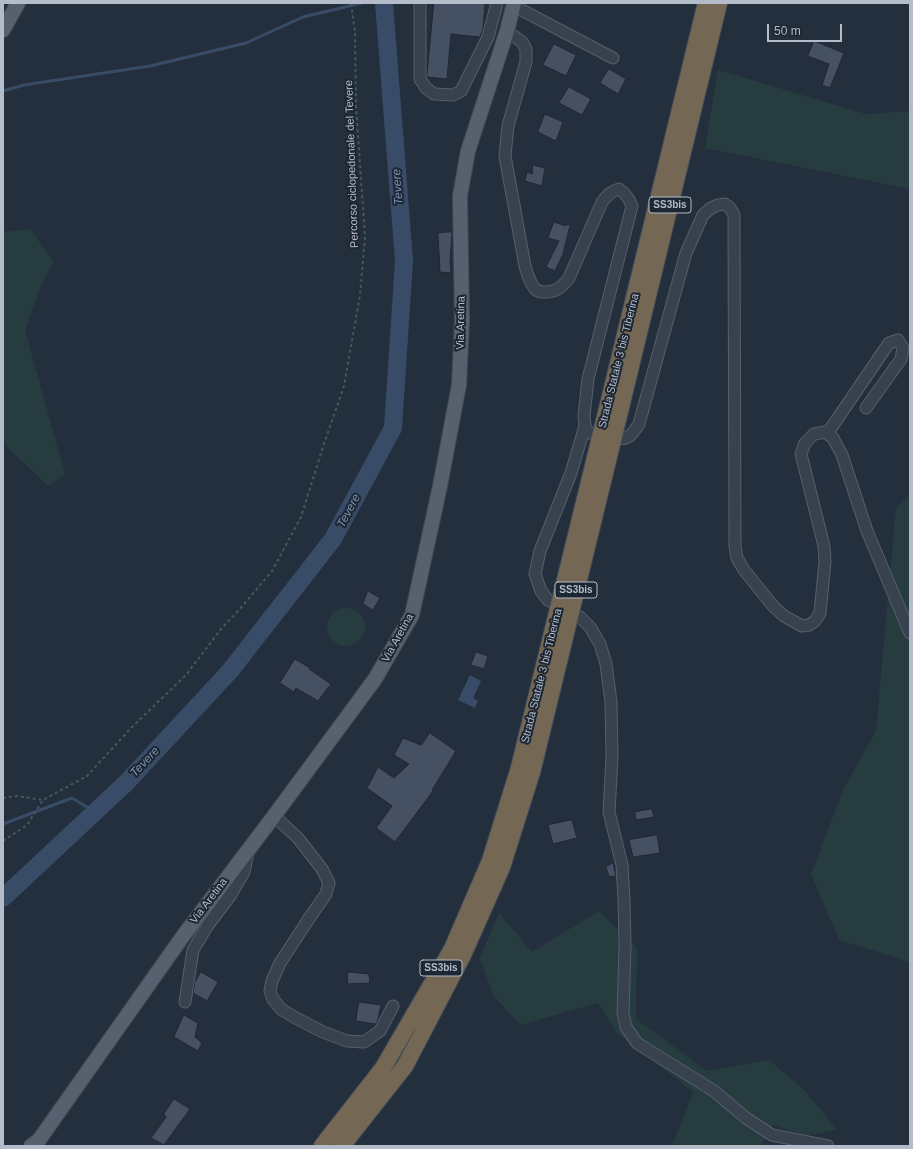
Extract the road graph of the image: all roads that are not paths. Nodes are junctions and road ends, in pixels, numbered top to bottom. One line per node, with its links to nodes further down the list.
1 (18, 3): 7 (main road)
2 (420, 3): 3 (street)
3 (498, 3)
4 (706, 3): 10 (highway, Strada Statale 3 bis Tiberina / SS3bis)
5 (719, 3): 10 (highway, Strada Statale 3 bis Tiberina / SS3bis)
6 (514, 4): 8 (main road, Via Aretina); 9 (street)
7 (3, 30)
8 (507, 31): 12 (street); 16 (main road, Via Aretina)
9 (613, 58)
10 (614, 406): 15 (highway, Strada Statale 3 bis Tiberina / SS3bis, bridge)
11 (866, 408): 13 (street)
12 (585, 426): 13 (street); 23 (street)
13 (827, 434): 14 (street)
14 (910, 633)
15 (526, 770): 21 (highway, Strada Statale 3 bis Tiberina / SS3bis); 22 (highway, Strada Statale 3 bis Tiberina / SS3bis)
16 (274, 816): 17 (main road, Via Aretina); 19 (street)
17 (248, 850): 18 (street); 20 (main road, Via Aretina)
18 (185, 1002)
19 (393, 1006)
20 (31, 1146)
21 (322, 1146)
22 (342, 1146)
23 (828, 1146)

